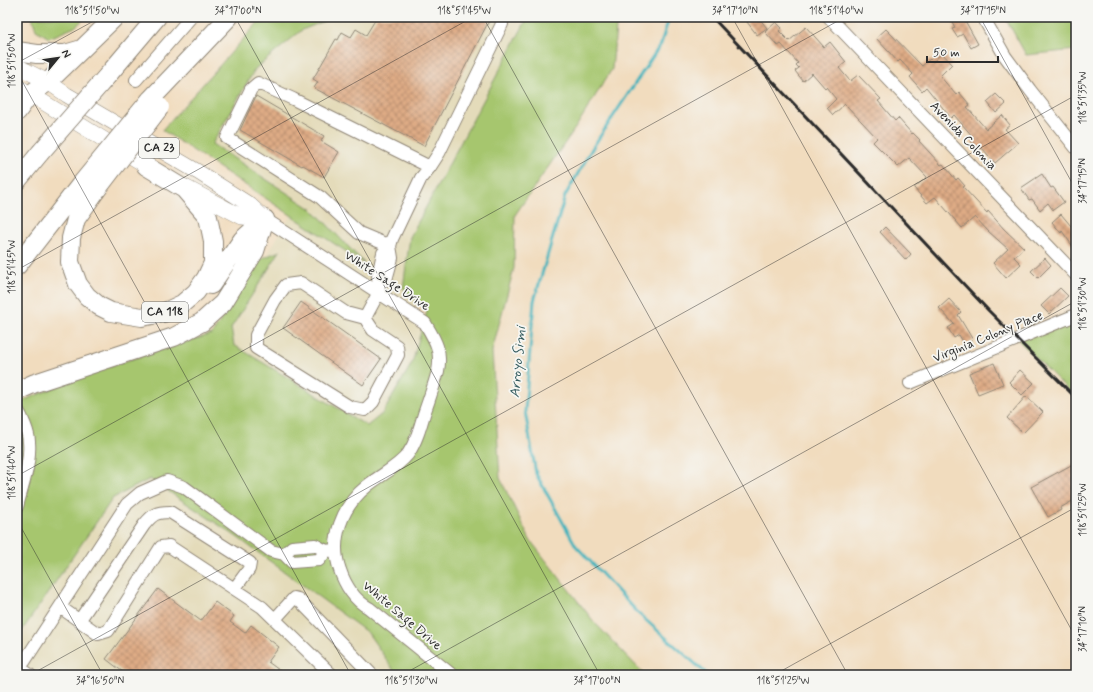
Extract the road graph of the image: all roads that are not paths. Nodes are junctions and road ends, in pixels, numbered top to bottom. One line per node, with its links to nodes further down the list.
1 (115, 17): 8 (highway)
2 (157, 17): 18 (highway, bridge)
3 (191, 17): 11 (street)
4 (229, 17): 19 (highway, CA 118, bridge)
5 (501, 17): 17 (street)
6 (830, 17): 23 (street, Avenida Colonia)
7 (983, 17): 15 (street)
8 (83, 49): 9 (highway); 12 (highway)
9 (17, 51)
10 (17, 66): 12 (main road, CA 23)
11 (136, 80)
12 (48, 82): 13 (highway); 20 (main road, CA 23)
13 (23, 90): 14 (highway); 16 (main road, CA 118)
14 (17, 112)
15 (1076, 148)
16 (146, 166): 20 (main road); 25 (highway, CA 118)
17 (430, 168): 21 (street); 21 (street)
18 (17, 181)
19 (88, 188): 22 (highway); 25 (highway, CA 118)
20 (265, 219): 24 (street, White Sage Drive); 25 (highway); 29 (highway)
21 (390, 246): 24 (street)
22 (17, 266)
23 (1076, 275)
24 (379, 287): 27 (street); 32 (street, White Sage Drive)
25 (182, 304)
26 (1076, 315): 28 (street, Virginia Colony Place)
27 (364, 318): 27 (street)
28 (910, 383)
29 (17, 391)
30 (17, 409): 31 (street)
31 (17, 507)
32 (331, 550): 34 (street); 41 (street, White Sage Drive)
33 (235, 588): 35 (street); 36 (street); 36 (street)
34 (60, 607): 36 (street); 37 (street)
35 (274, 619): 39 (street); 40 (street)
36 (79, 621)
37 (17, 665): 38 (street)
38 (30, 675)
39 (332, 675)
40 (372, 675)
41 (452, 675)

